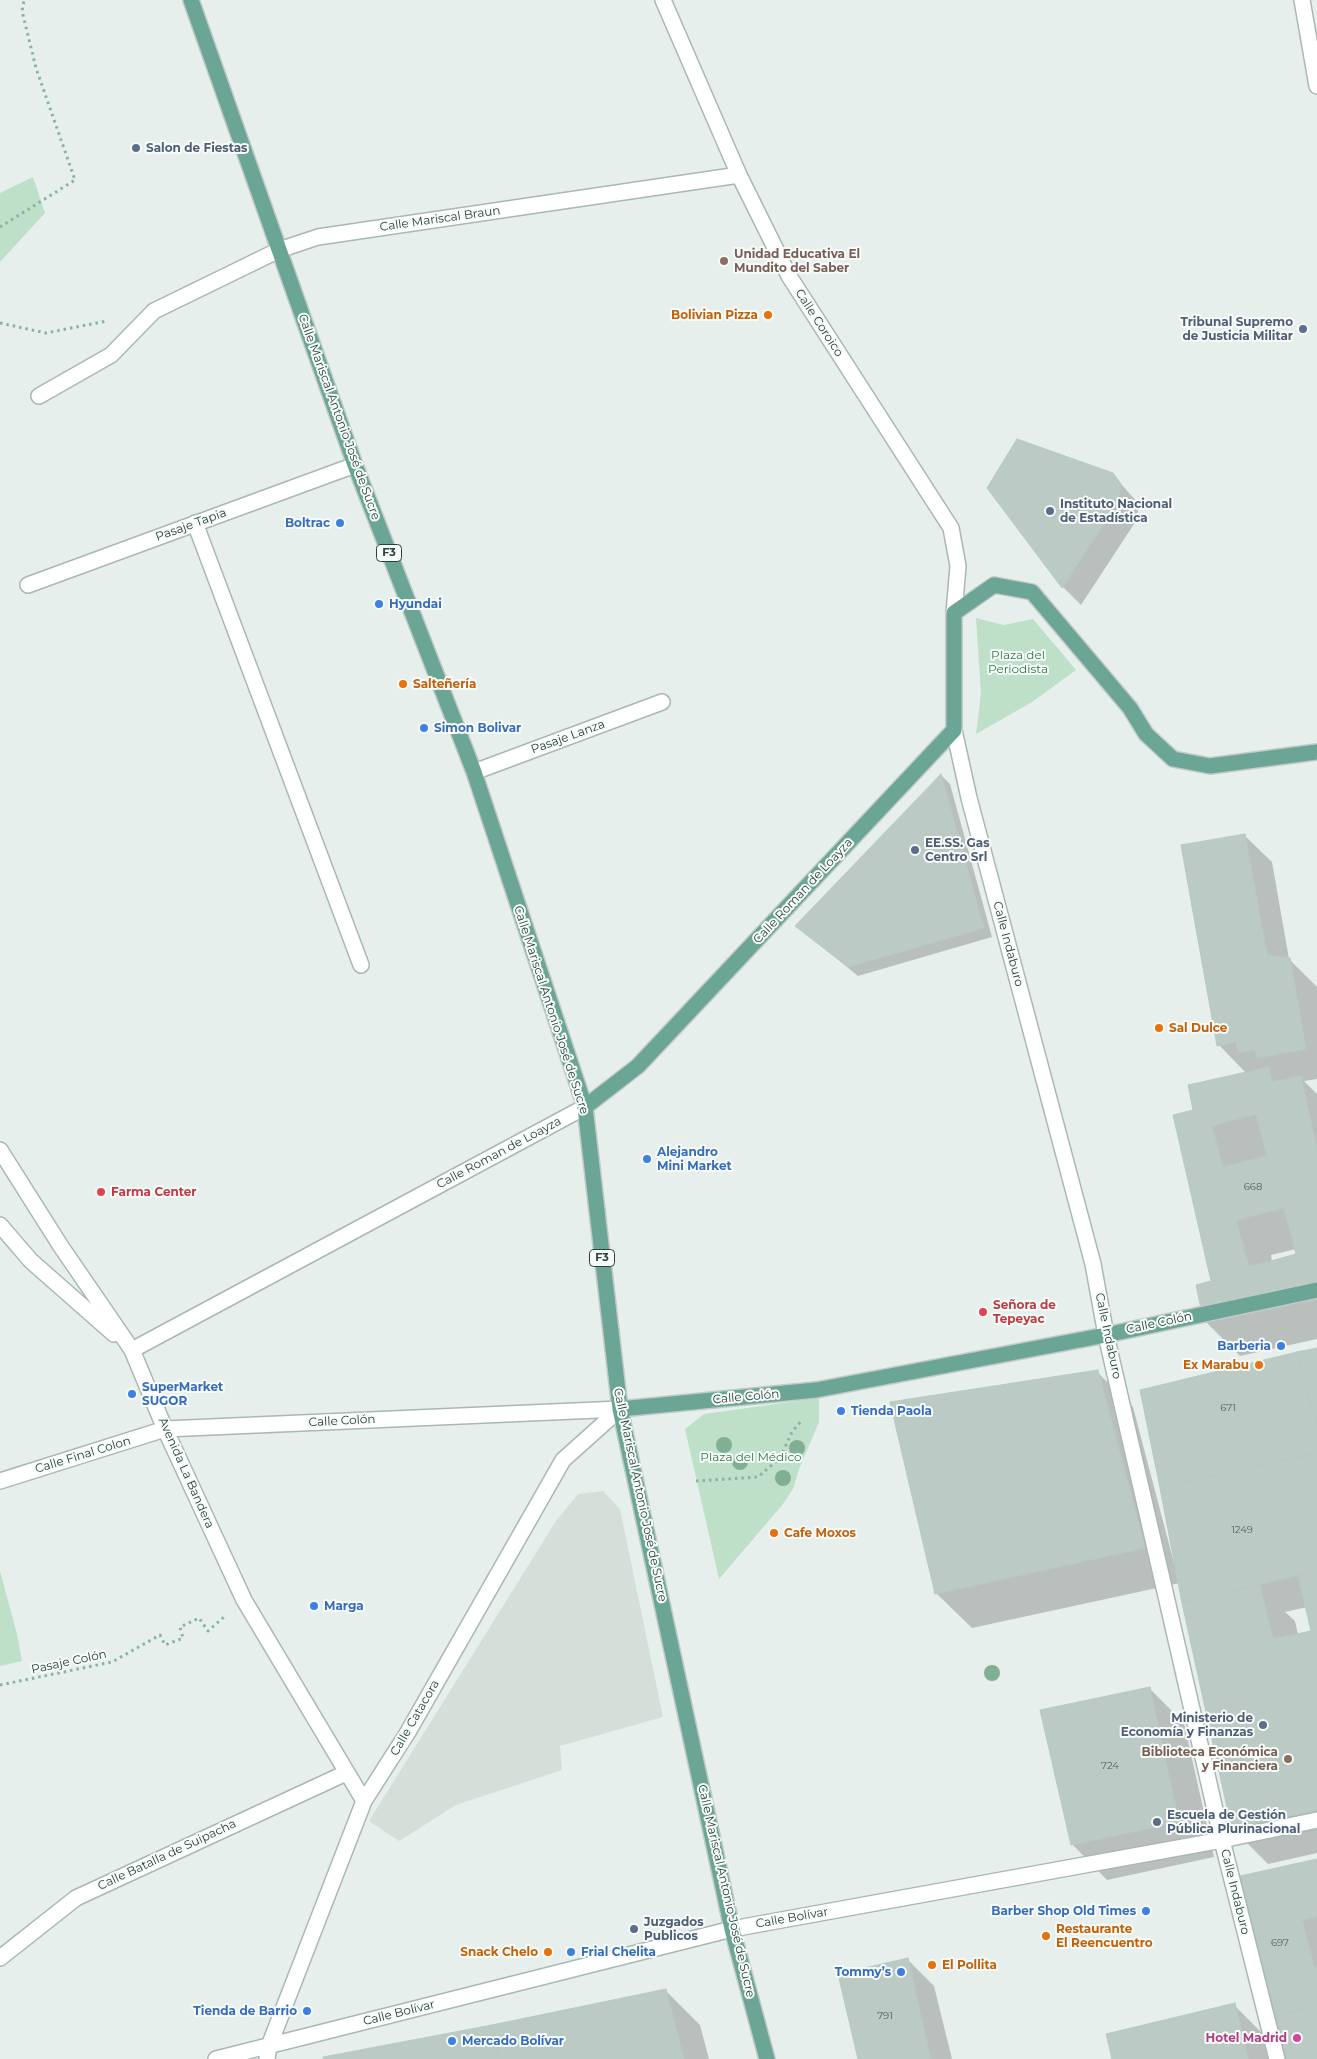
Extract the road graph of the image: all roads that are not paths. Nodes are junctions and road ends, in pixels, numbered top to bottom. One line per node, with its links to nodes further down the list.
1 (191, 0): 6 (main road, Calle Mariscal Antonio José de Sucre / F3)
2 (663, 0): 5 (street, Calle Coroico)
3 (1302, 0): 4 (street)
4 (1317, 86)
5 (740, 175): 6 (street, Calle Mariscal Braun); 11 (street, Calle Coroico)
6 (279, 250): 7 (street, Calle Mariscal Braun); 8 (main road, Calle Mariscal Antonio José de Sucre / F3)
7 (39, 396)
8 (355, 465): 9 (street, Pasaje Tapia); 15 (main road, Calle Mariscal Antonio José de Sucre / F3)
9 (195, 523): 10 (street, Pasaje Tapia); 16 (street)
10 (28, 585)
11 (954, 614): 13 (main road, Calle Indaburo); 14 (main road)
12 (662, 702): 15 (street, Pasaje Lanza)
13 (954, 730): 17 (main road, Calle Roman de Loayza); 21 (street, Calle Indaburo)
14 (1317, 752)
15 (474, 772): 17 (main road, Calle Mariscal Antonio José de Sucre / F3)
16 (361, 965)
17 (584, 1107): 22 (street, Calle Roman de Loayza); 23 (main road, Calle Mariscal Antonio José de Sucre / F3)
18 (0, 1150): 22 (street, Avenida La Bandera)
19 (0, 1225): 22 (street)
20 (1317, 1290): 21 (main road, Calle Colón)
21 (1106, 1335): 23 (main road, Calle Colón); 29 (street, Calle Indaburo)
22 (132, 1350): 24 (street, Avenida La Bandera)
23 (620, 1409): 24 (street, Calle Colón); 27 (street, Calle Catacora); 30 (main road, Calle Mariscal Antonio José de Sucre)
24 (165, 1429): 25 (street, Calle Final Colon); 26 (street, Avenida La Bandera)
25 (0, 1481)
26 (346, 1773): 27 (street, Avenida La Bandera); 31 (street, Calle Batalla de Suipacha)
27 (364, 1801): 32 (street, Calle Catacora)
28 (1317, 1820): 29 (street, Calle Bolívar)
29 (1222, 1840): 30 (street, Calle Bolívar); 35 (street, Calle Indaburo)
30 (732, 1929): 32 (street, Calle Bolívar); 34 (main road, Calle Mariscal Antonio José de Sucre)
31 (0, 1958)
32 (268, 2052): 33 (street, Calle Bolívar)
33 (216, 2059)
34 (767, 2059)
35 (1277, 2059)

